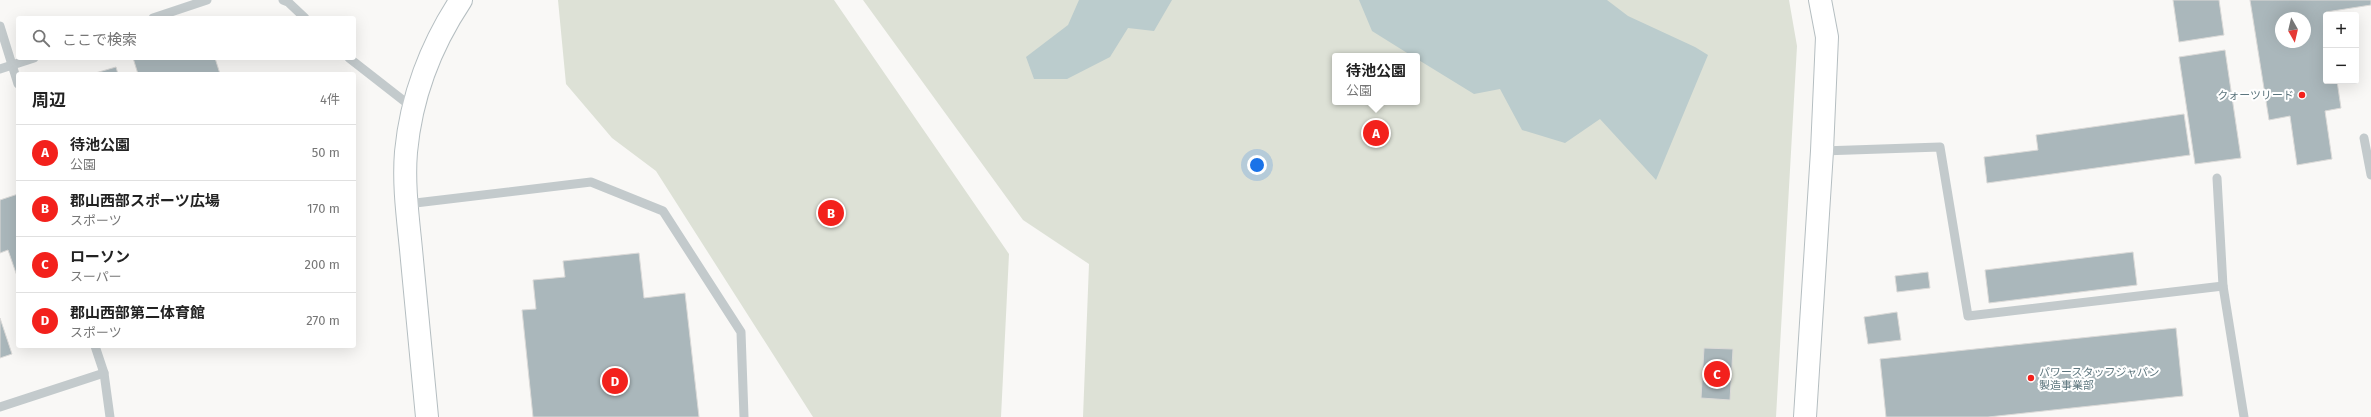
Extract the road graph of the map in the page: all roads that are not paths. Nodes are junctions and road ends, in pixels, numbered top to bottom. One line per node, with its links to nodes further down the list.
1 (207, 0): 5 (lane)
2 (283, 0): 6 (lane)
3 (461, 0): 13 (street)
4 (1820, 0): 15 (street)
5 (159, 16)
6 (303, 16)
7 (0, 26): 10 (lane)
8 (28, 60): 10 (lane)
9 (352, 60): 13 (lane)
10 (12, 65): 11 (lane); 12 (lane)
11 (0, 69)
12 (16, 78)
13 (414, 109): 18 (street)
14 (2364, 138): 16 (lane)
15 (1822, 151): 19 (lane); 26 (street)
16 (2371, 175)
17 (2216, 178): 19 (lane)
18 (407, 204): 24 (street); 25 (lane)
19 (2223, 286): 27 (lane)
20 (97, 348): 21 (lane)
21 (104, 374): 22 (lane); 23 (lane)
22 (0, 407)
23 (110, 417)
24 (427, 417)
25 (744, 417)
26 (1805, 417)
27 (2244, 417)

